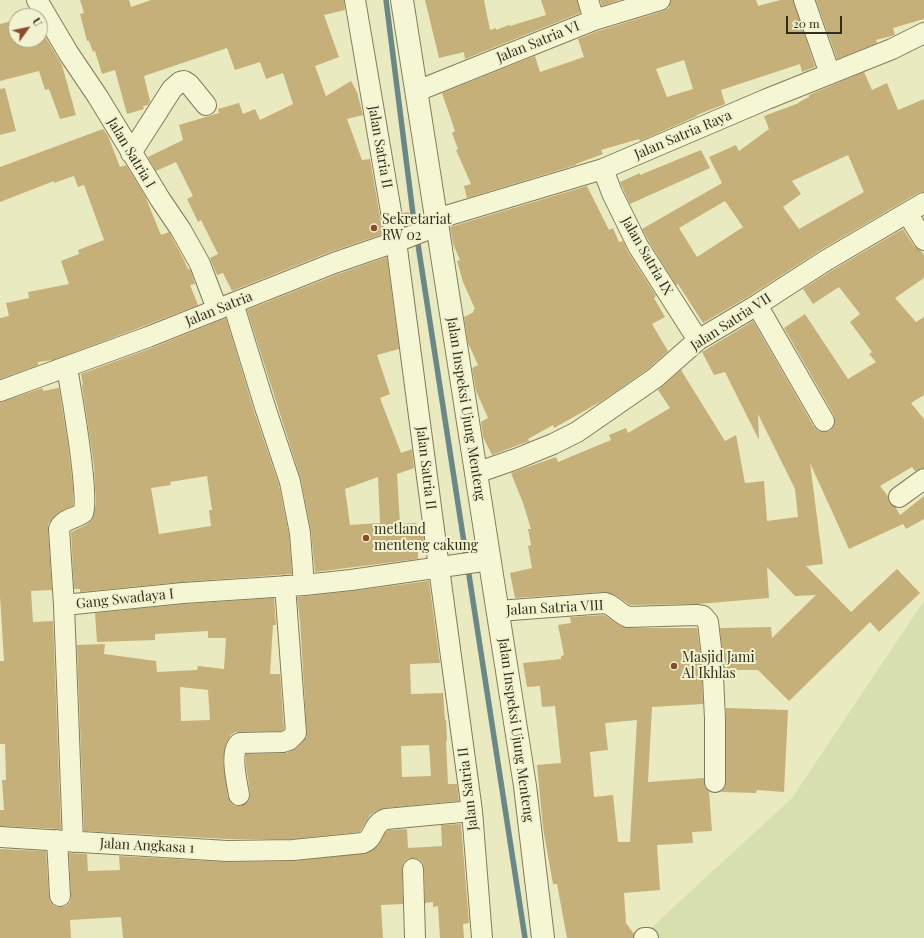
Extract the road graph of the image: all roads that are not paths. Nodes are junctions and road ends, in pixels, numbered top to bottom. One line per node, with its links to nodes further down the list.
1 (37, 0): 12 (street, Jalan Satria I)
2 (355, 0): 16 (street, Jalan Satria II)
3 (402, 0): 10 (street, Jalan Inspeksi Ujung Menteng)
4 (588, 0): 7 (street)
5 (660, 0): 7 (street, Jalan Satria VI)
6 (804, 0): 9 (street)
7 (594, 20): 10 (street, Jalan Satria VI)
8 (924, 33): 9 (street, Jalan Satria Raya)
9 (830, 74): 13 (street, Jalan Satria Raya)
10 (417, 91): 15 (street, Jalan Inspeksi Ujung Menteng)
11 (206, 105): 12 (street)
12 (131, 153): 19 (street, Jalan Satria I)
13 (603, 169): 15 (street, Jalan Satria Raya); 20 (street, Jalan Satria IX)
14 (916, 208): 17 (street); 18 (street, Jalan Satria VII)
15 (436, 224): 16 (street, Jalan Satria); 24 (street, Jalan Inspeksi Ujung Menteng)
16 (398, 240): 19 (street, Jalan Satria); 28 (street, Jalan Satria II)
17 (924, 240)
18 (757, 305): 20 (street, Jalan Satria VII); 23 (street)
19 (225, 306): 21 (street, Jalan Satria); 29 (street, Jalan Satria I)
20 (698, 340): 24 (street, Jalan Satria VII)
21 (67, 368): 22 (street, Jalan Satria); 30 (street, Gang Swadaya I)
22 (0, 391)
23 (824, 421)
24 (476, 472): 27 (street, Jalan Inspeksi Ujung Menteng)
25 (924, 478): 26 (street)
26 (899, 497)
27 (485, 561): 28 (street, Gang Swadaya I); 31 (street, Jalan Inspeksi Ujung Menteng)
28 (447, 566): 29 (street, Gang Swadaya I); 34 (street, Jalan Satria II)
29 (294, 586): 30 (street, Gang Swadaya I); 33 (street, Jalan Satria I)
30 (64, 605): 36 (street)
31 (498, 611): 32 (street, Jalan Satria VIII); 41 (street, Jalan Inspeksi Ujung Menteng)
32 (715, 782)
33 (239, 795)
34 (472, 811): 36 (street, Jalan Angkasa 1); 40 (street, Jalan Satria II)
35 (0, 837): 36 (street, Jalan Angkasa 1)
36 (65, 841): 38 (street)
37 (413, 869): 39 (street)
38 (60, 896)
39 (415, 938)
40 (482, 938)
41 (543, 938)
42 (644, 938): 43 (street)
43 (648, 938)

